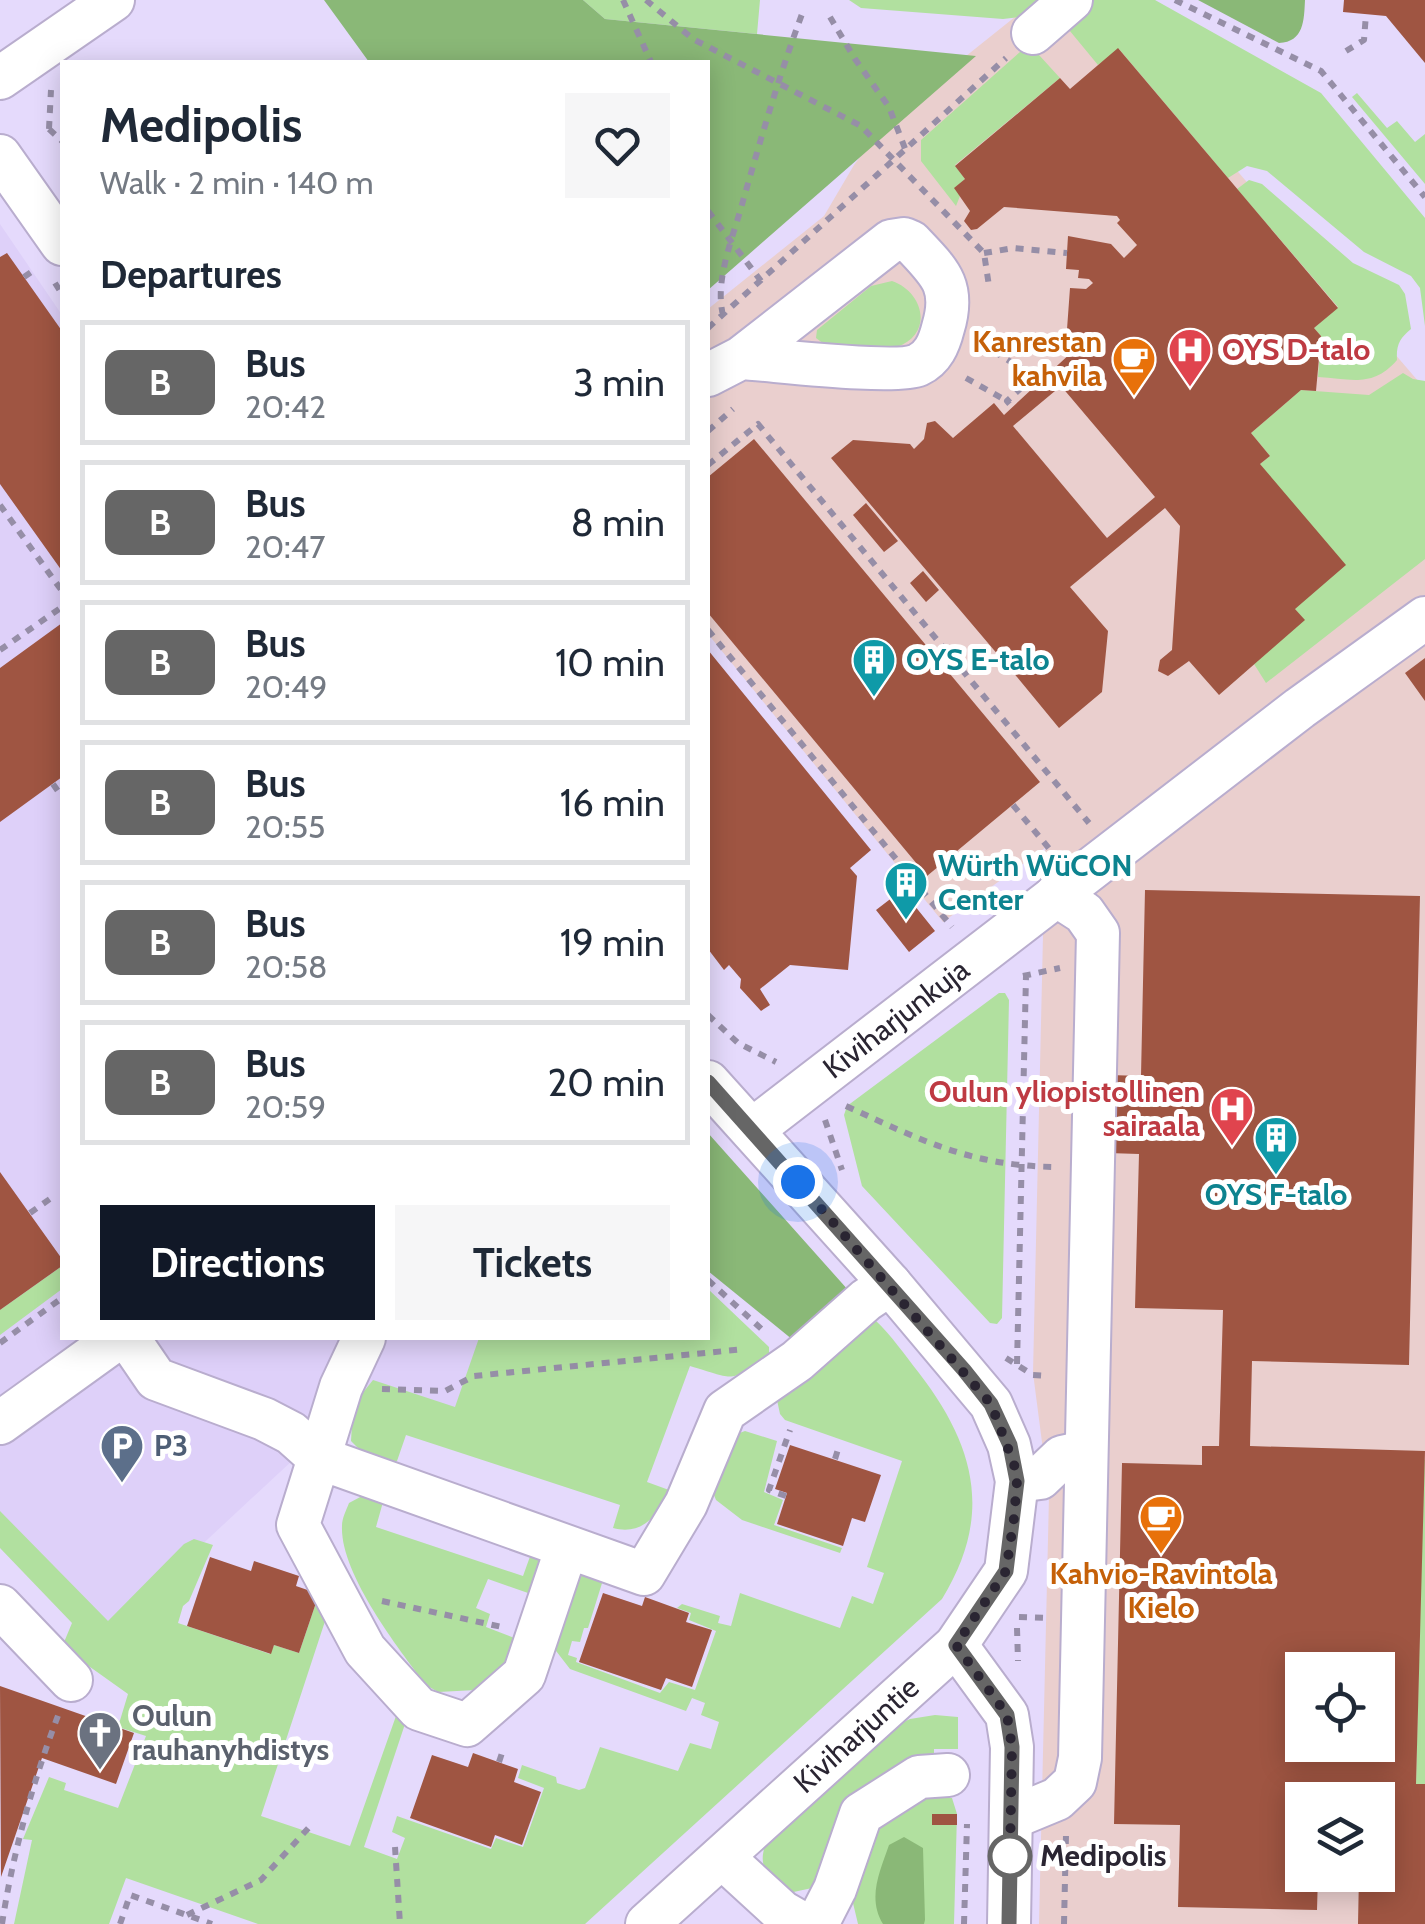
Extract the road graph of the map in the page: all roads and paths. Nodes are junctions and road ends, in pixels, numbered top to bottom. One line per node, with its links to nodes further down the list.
1 (112, 0): 12 (street)
2 (623, 0): 11 (path)
3 (646, 0): 13 (path)
4 (1070, 0): 9 (street)
5 (1175, 0): 19 (path)
6 (802, 14): 13 (path)
7 (1366, 14): 10 (path)
8 (830, 17): 16 (path)
9 (1033, 33): 16 (path)
10 (1346, 51)
11 (650, 60)
12 (0, 78)
13 (777, 82): 18 (path); 22 (path)
14 (49, 129): 15 (path)
15 (60, 139)
16 (906, 151): 18 (path)
17 (0, 156): 21 (street)
18 (893, 162): 25 (path)
19 (1425, 197)
20 (710, 215): 22 (path)
21 (60, 241)
22 (731, 244): 25 (path); 26 (path)
23 (984, 252): 24 (path)
24 (1067, 253)
25 (762, 281): 26 (path)
26 (723, 315): 27 (path)
27 (710, 327)
28 (980, 343): 30 (path)
29 (724, 367): 29 (street)
30 (966, 378)
31 (710, 464): 41 (path)
32 (0, 505): 33 (path)
33 (60, 588)
34 (60, 607): 37 (path)
35 (1425, 618): 42 (street, Kiviharjunkuja)
36 (710, 632): 43 (path)
37 (0, 650)
38 (54, 784): 39 (path)
39 (60, 793)
40 (1013, 804): 42 (path)
41 (1094, 829)
42 (1051, 887): 47 (street, Kiviharjunkuja); 64 (street)
43 (957, 932)
44 (1026, 976): 48 (path)
45 (710, 1084): 47 (street)
46 (837, 1102): 48 (path)
47 (752, 1130): 52 (street)
48 (1022, 1166): 59 (path)
49 (54, 1196): 50 (path)
50 (30, 1213)
51 (710, 1282): 58 (path)
52 (890, 1284): 58 (street); 67 (street)
53 (60, 1299): 57 (path)
54 (115, 1340): 61 (street)
55 (129, 1340): 65 (street)
56 (363, 1340): 60 (street)
57 (0, 1343)
58 (788, 1353): 60 (path); 69 (street)
59 (1018, 1365)
60 (341, 1387): 65 (street)
61 (0, 1423)
62 (790, 1430): 68 (path)
63 (839, 1446): 66 (path)
64 (1074, 1454): 67 (street); 73 (street)
65 (318, 1458): 69 (street); 70 (street)
66 (835, 1459)
67 (1013, 1463): 71 (street, Kiviharjuntie)
68 (786, 1496)
69 (568, 1547): 74 (street)
70 (332, 1588): 74 (path); 74 (street)
71 (989, 1598): 73 (path); 75 (street, Kiviharjuntie)
72 (0, 1606): 76 (street)
73 (1082, 1619): 78 (street)
74 (538, 1634)
75 (956, 1645): 78 (street); 81 (street, Kiviharjuntie)
76 (66, 1694): 83 (path)
77 (948, 1775): 89 (street)
78 (1011, 1818): 90 (street)
79 (312, 1823): 82 (path)
80 (395, 1847): 86 (path)
81 (722, 1856): 87 (street, Kiviharjuntie); 88 (street)
82 (187, 1915): 84 (path); 85 (path)
83 (2, 1924)
84 (120, 1924)
85 (212, 1924)
86 (400, 1924)
87 (647, 1924)
88 (803, 1924)
89 (818, 1924)
90 (1010, 1924)

